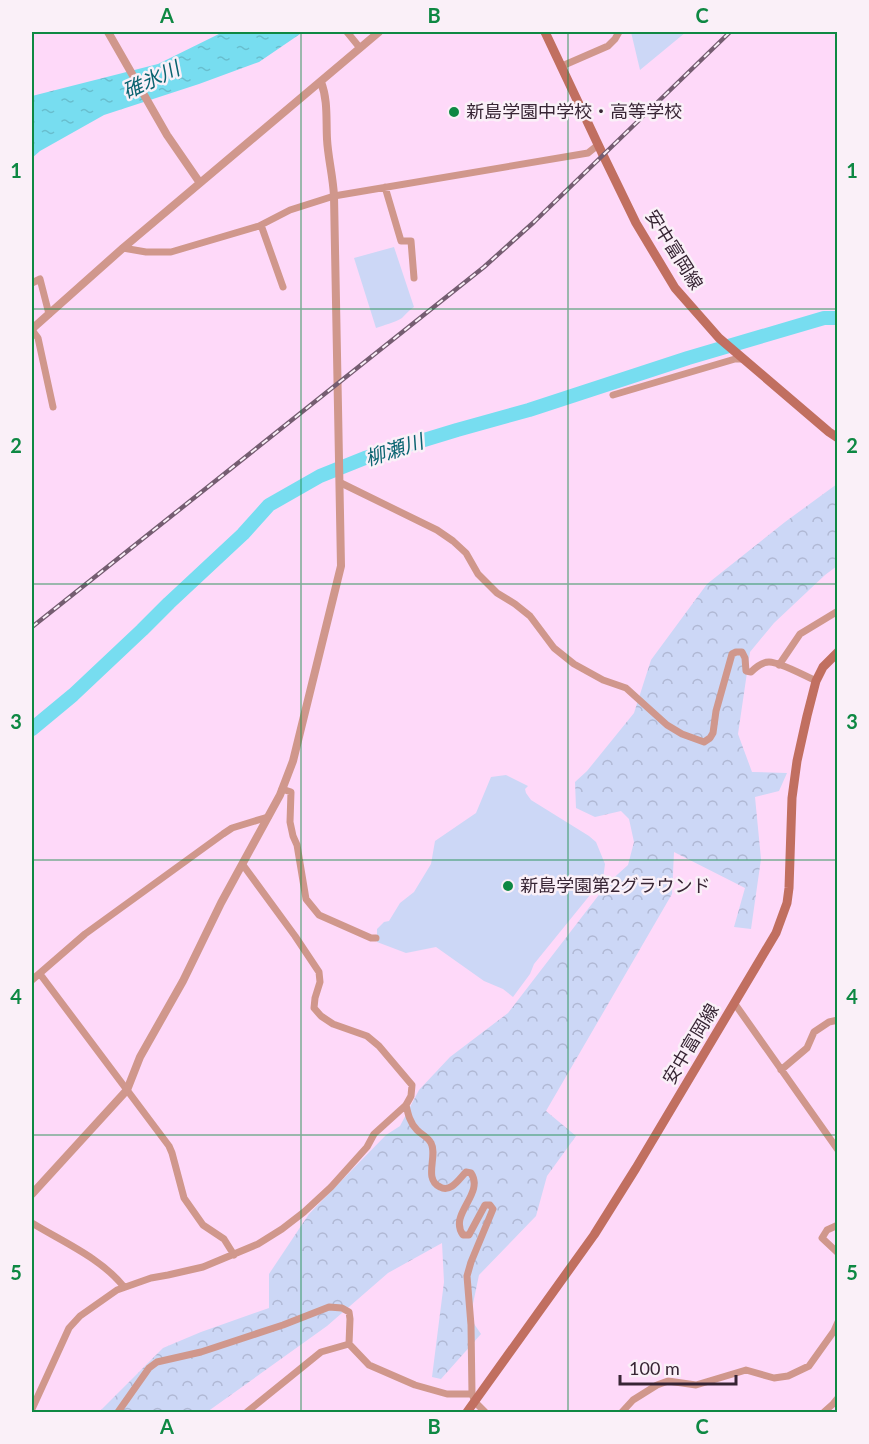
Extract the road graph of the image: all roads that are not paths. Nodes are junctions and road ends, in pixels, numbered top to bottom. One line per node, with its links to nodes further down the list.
1 (108, 32): 10 (street)
2 (347, 32): 6 (street)
3 (379, 32): 6 (street)
4 (545, 32): 7 (main road, 安中富岡線)
5 (619, 32): 7 (street)
6 (360, 48): 8 (street)
7 (562, 66): 9 (main road, 安中富岡線)
8 (321, 82): 10 (street); 12 (street)
9 (598, 145): 11 (street); 20 (main road, 安中富岡線)
10 (200, 183): 14 (street)
11 (385, 187): 12 (street); 15 (street)
12 (334, 196): 13 (street); 24 (street)
13 (261, 225): 14 (street); 17 (street)
14 (123, 248): 18 (street)
15 (414, 278)
16 (32, 283): 18 (street)
17 (283, 287)
18 (49, 314): 19 (street)
19 (32, 329): 22 (street)
20 (741, 358): 21 (street); 23 (main road, 安中富岡線)
21 (613, 395)
22 (53, 407)
23 (837, 438)
24 (340, 481): 27 (street); 29 (street)
25 (837, 611): 27 (street)
26 (837, 652): 28 (main road, 安中富岡線)
27 (779, 664): 28 (street)
28 (816, 681): 35 (main road, 安中富岡線)
29 (282, 789): 30 (street); 32 (street)
30 (268, 817): 31 (street); 33 (street)
31 (243, 865): 38 (street); 39 (street)
32 (376, 938)
33 (40, 974): 34 (street); 38 (street)
34 (32, 980)
35 (735, 1004): 37 (street); 49 (main road, 安中富岡線)
36 (837, 1020): 37 (street)
37 (781, 1070): 40 (street)
38 (127, 1090): 41 (street); 45 (street)
39 (406, 1105): 45 (street); 49 (street)
40 (837, 1150)
41 (32, 1194)
42 (32, 1223): 46 (street)
43 (837, 1225): 44 (street)
44 (837, 1253)
45 (234, 1255): 46 (street)
46 (124, 1287): 51 (street)
47 (837, 1322): 56 (street)
48 (349, 1344): 49 (street); 52 (street); 53 (street)
49 (474, 1398): 54 (main road, 安中富岡線); 55 (street)
50 (837, 1398): 57 (street)
51 (32, 1409)
52 (118, 1413)
53 (247, 1413)
54 (467, 1413)
55 (485, 1413)
56 (622, 1413)
57 (824, 1413)

